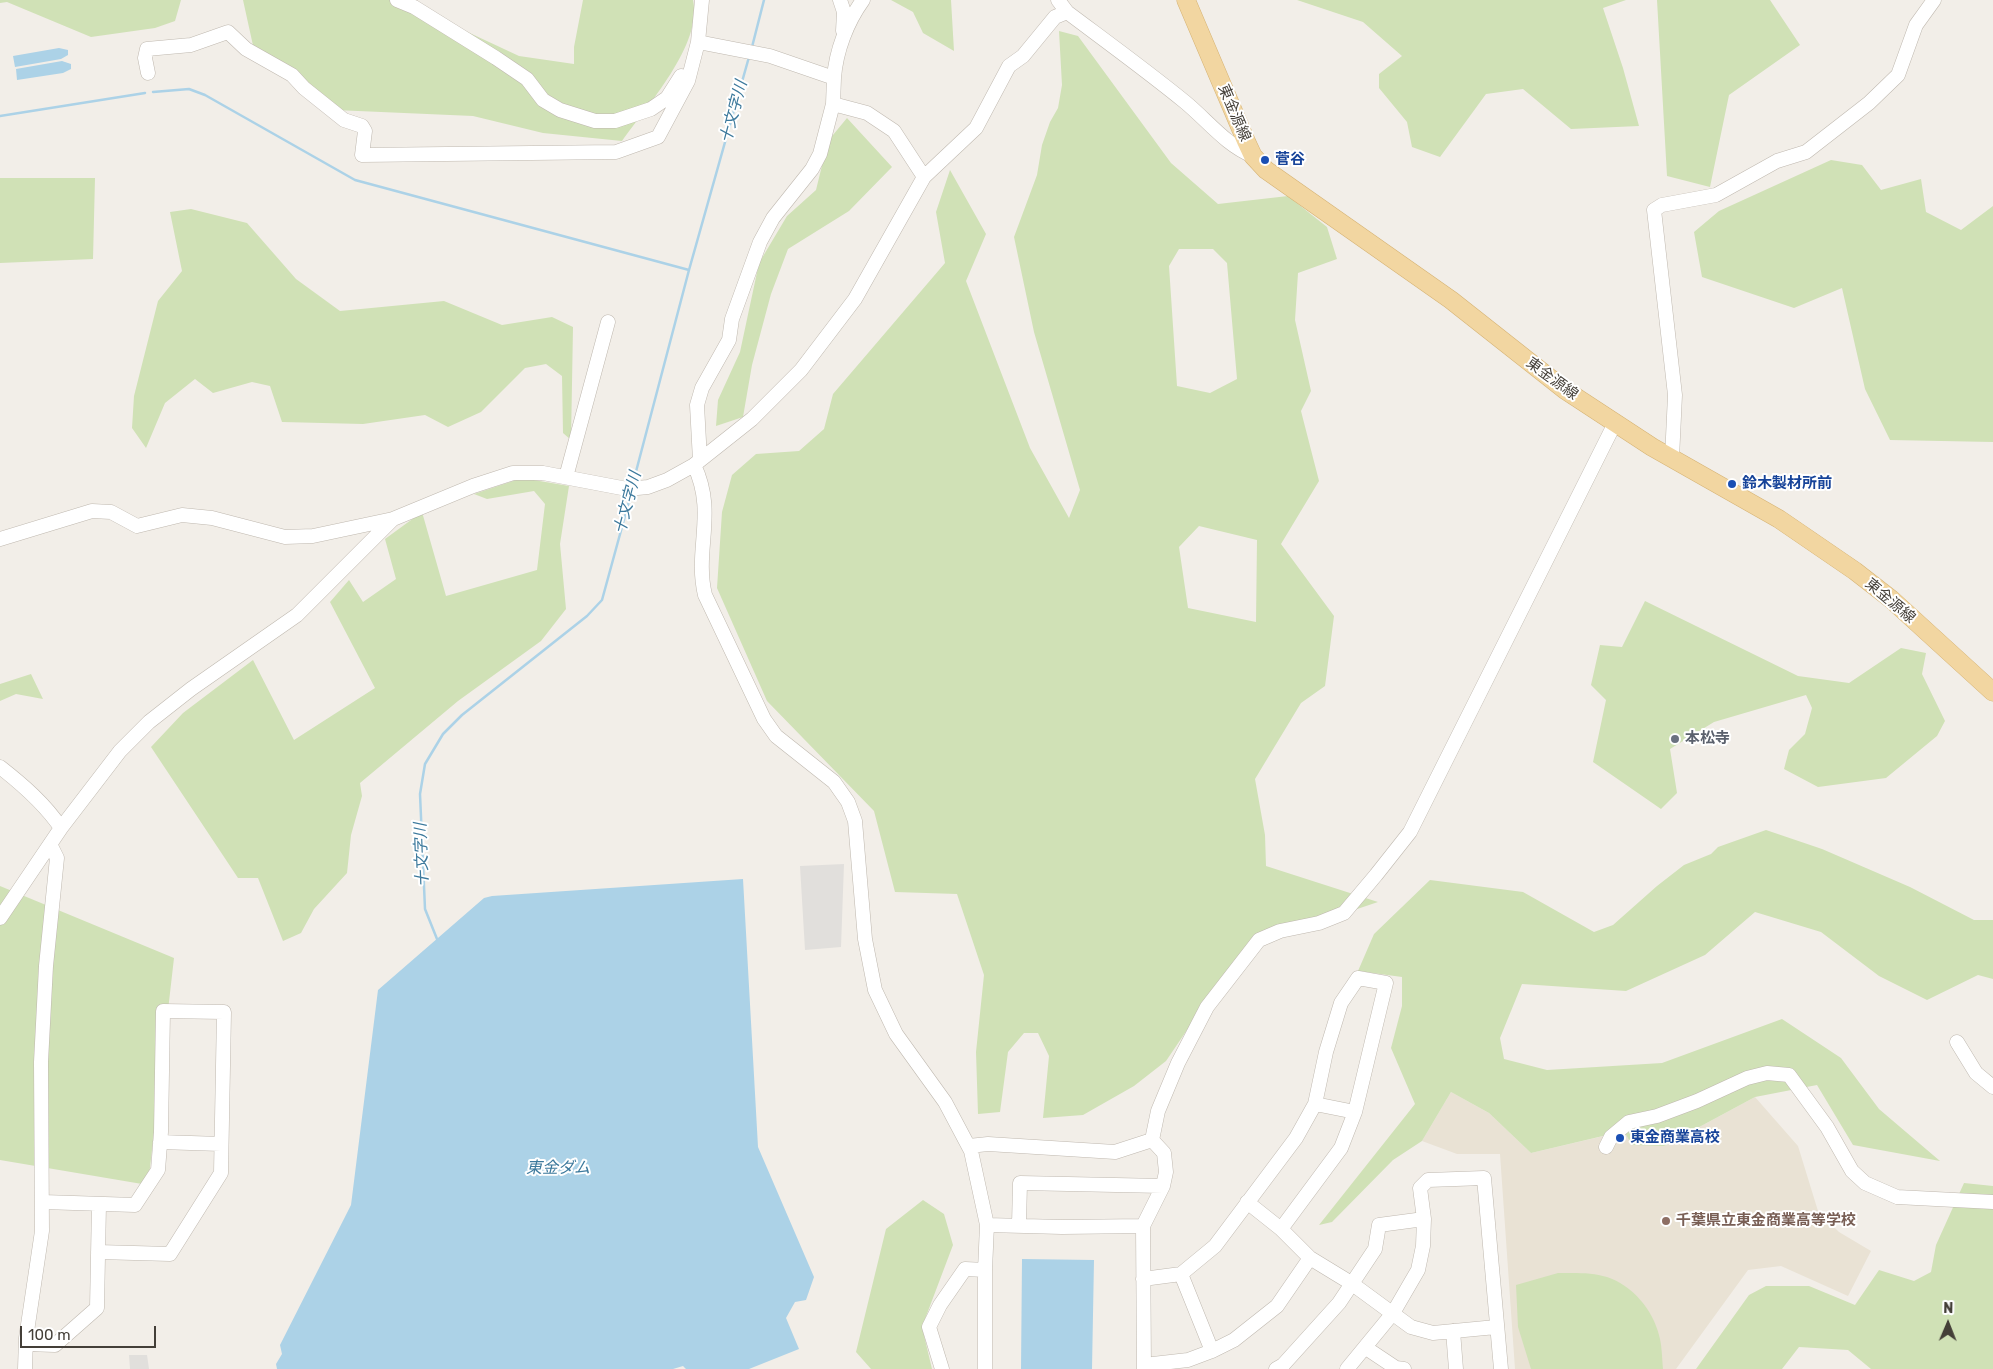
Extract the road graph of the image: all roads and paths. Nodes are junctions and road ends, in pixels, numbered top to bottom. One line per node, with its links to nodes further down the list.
1 (397, 0): 11 (street)
2 (702, 0): 10 (street)
3 (840, 0): 9 (street)
4 (863, 0): 9 (street)
5 (1058, 0): 8 (street)
6 (1186, 0): 15 (main road, 東金源線)
7 (1934, 0): 19 (street)
8 (1067, 12): 15 (street); 16 (street)
9 (842, 41): 13 (street)
10 (698, 42): 11 (street); 13 (street)
11 (692, 60): 12 (street)
12 (148, 73)
13 (834, 78): 14 (street)
14 (833, 104): 16 (street); 20 (street)
15 (1253, 156): 18 (main road, 東金源線)
16 (924, 177): 20 (street)
17 (608, 322): 21 (street)
18 (1615, 423): 19 (main road, 東金源線); 33 (street)
19 (1672, 458): 24 (main road, 東金源線)
20 (697, 463): 21 (street); 36 (street)
21 (566, 477): 22 (street)
22 (393, 519): 23 (street); 26 (street)
23 (0, 539)
24 (1993, 692)
25 (0, 767): 26 (street)
26 (61, 828): 27 (street)
27 (50, 844): 28 (street); 39 (street)
28 (0, 918)
29 (1957, 1042): 30 (street)
30 (1993, 1087)
31 (1315, 1104): 32 (street); 32 (street); 40 (street)
32 (1356, 1112): 47 (street)
33 (1152, 1140): 36 (street); 38 (street)
34 (160, 1142): 35 (street); 35 (street); 42 (street)
35 (221, 1144): 48 (street)
36 (969, 1146): 44 (street)
37 (1606, 1148): 41 (street)
38 (1163, 1186): 45 (street); 46 (street)
39 (43, 1202): 42 (street); 57 (street)
40 (1247, 1202): 47 (street); 51 (street)
41 (1993, 1202)
42 (99, 1204): 48 (street)
43 (1424, 1219): 53 (street); 54 (street); 55 (street)
44 (987, 1225): 45 (street); 50 (street)
45 (1019, 1225): 46 (street)
46 (1143, 1226): 52 (street)
47 (1281, 1229): 49 (street)
48 (98, 1252): 57 (street)
49 (1310, 1258): 53 (street); 59 (street)
50 (984, 1270): 62 (street); 63 (street)
51 (1181, 1274): 52 (street); 59 (street)
52 (1144, 1279): 60 (street)
53 (1351, 1283): 54 (street); 64 (street)
54 (1393, 1313): 56 (street); 58 (street)
55 (1496, 1327): 56 (street); 68 (street)
56 (1452, 1331): 67 (street)
57 (26, 1344): 61 (street)
58 (1366, 1348): 65 (street); 66 (street)
59 (1212, 1352): 60 (street)
60 (1144, 1367)
61 (25, 1369)
62 (942, 1369)
63 (985, 1369)
64 (1276, 1369)
65 (1347, 1369)
66 (1404, 1369)
67 (1456, 1369)
68 (1501, 1369)

